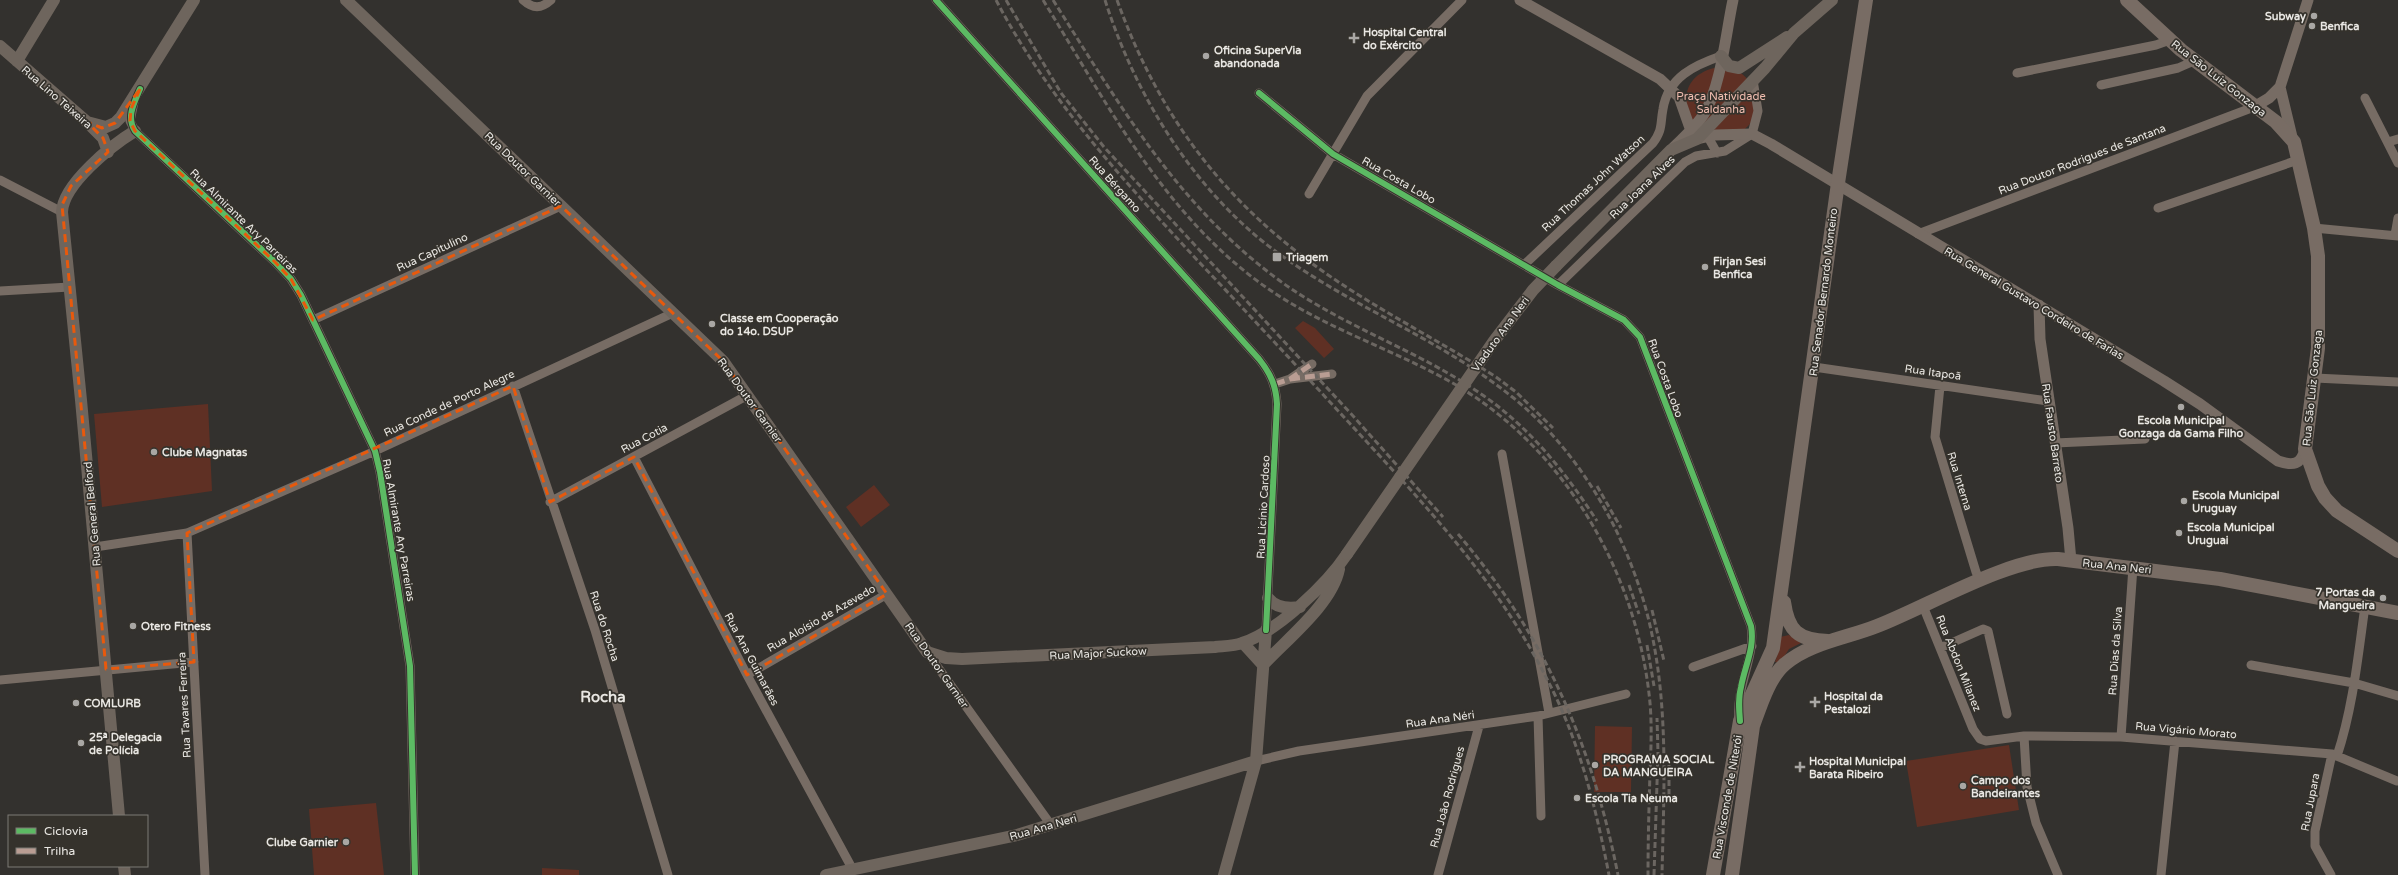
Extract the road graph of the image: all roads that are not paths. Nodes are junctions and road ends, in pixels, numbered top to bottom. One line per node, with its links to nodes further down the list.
1 (54, 0): 18 (main road)
2 (194, 0): 23 (main road)
3 (346, 0): 44 (main road, Rua Doutor Garnier)
4 (523, 0): 5 (street)
5 (551, 0)
6 (936, 0): 64 (street, Rua Bérgamo)
7 (1462, 0): 38 (street)
8 (1520, 0): 24 (street)
9 (1733, 0): 17 (street)
10 (1832, 0): 14 (main road)
11 (1866, 0): 42 (main road, Rua Senador Bernardo Monteiro)
12 (2127, 0): 15 (main road, Rua São Luiz Gonzaga)
13 (2308, 0): 25 (street)
14 (1794, 33): 17 (main road); 21 (main road)
15 (2170, 40): 19 (main road, Rua São Luiz Gonzaga); 20 (street)
16 (0, 46): 18 (main road, Rua Lino Teixeira)
17 (1721, 56): 24 (street); 32 (street)
18 (17, 61): 29 (main road, Rua Lino Teixeira)
19 (2194, 61): 22 (street); 28 (main road, Rua São Luiz Gonzaga)
20 (2017, 73)
21 (1753, 80): 31 (street); 32 (main road)
22 (2101, 85)
23 (140, 88): 29 (main road); 30 (street)
24 (1671, 88): 32 (street); 51 (street, Rua Thomas John Watson)
25 (2280, 88): 28 (street); 34 (street)
26 (1259, 93): 38 (street, Rua Costa Lobo)
27 (2366, 98): 35 (street)
28 (2254, 107): 34 (main road, Rua São Luiz Gonzaga); 49 (street, Rua Doutor Rodrigues de Santana)
29 (87, 122): 36 (main road, Rua Lino Teixeira)
30 (135, 131): 36 (main road); 57 (street, Rua Almirante Ary Parreiras)
31 (1752, 134): 32 (street); 37 (street, Rua Joana Alves); 42 (street, Rua General Gustavo Cordeiro de Farias)
32 (1699, 135): 37 (street); 79 (main road, Viaduto Ana Neri, bridge)
33 (2398, 139): 35 (street)
34 (2294, 142): 39 (main road, Rua São Luiz Gonzaga)
35 (2388, 142): 40 (street)
36 (108, 152): 46 (main road)
37 (1717, 153): 52 (street, Rua Joana Alves)
38 (1333, 154): 43 (street); 51 (street, Rua Costa Lobo)
39 (2298, 160): 45 (street); 48 (main road, Rua São Luiz Gonzaga)
40 (2398, 163)
41 (0, 180): 46 (street)
42 (1838, 183): 49 (street, Rua General Gustavo Cordeiro de Farias); 59 (main road, Rua Senador Bernardo Monteiro)
43 (1309, 194)
44 (561, 206): 56 (main road, Rua Doutor Garnier); 57 (street, Rua Capitulino)
45 (2158, 208)
46 (62, 212): 53 (main road, Rua General Belford)
47 (2398, 218): 50 (street)
48 (2314, 228): 50 (street); 61 (main road, Rua São Luiz Gonzaga)
49 (1918, 234): 55 (street, Rua General Gustavo Cordeiro de Farias)
50 (2396, 236)
51 (1525, 264): 52 (street, Rua Costa Lobo)
52 (1558, 285): 93 (street, Rua Costa Lobo)
53 (70, 287): 54 (street); 77 (main road, Rua General Belford)
54 (0, 291)
55 (2039, 305): 68 (street, Rua Fausto Barreto); 71 (street, Rua General Gustavo Cordeiro de Farias)
56 (673, 313): 65 (street, Rua Conde de Porto Alegre); 67 (main road, Rua Doutor Garnier)
57 (313, 320): 72 (street, Rua Almirante Ary Parreiras)
58 (1312, 364): 62 (street)
59 (1814, 367): 66 (street, Rua Itapoã); 83 (main road, Rua Senador Bernardo Monteiro)
60 (1332, 374): 62 (street)
61 (2315, 378): 63 (street); 71 (main road, Rua São Luiz Gonzaga)
62 (1290, 379): 64 (street)
63 (2398, 382)
64 (1275, 384): 85 (street, Rua Licínio Cardoso)
65 (513, 386): 72 (street, Rua Conde de Porto Alegre); 75 (street, Rua do Rocha)
66 (1940, 386): 68 (street, Rua Itapoã); 82 (street, Rua Interna)
67 (748, 395): 74 (street, Rua Cotia); 84 (main road, Rua Doutor Garnier)
68 (2048, 401): 70 (street, Rua Fausto Barreto)
69 (2146, 439): 70 (street)
70 (2055, 443): 80 (street, Rua Fausto Barreto)
71 (2305, 449): 78 (main road, Rua São Luiz Gonzaga)
72 (375, 451): 76 (street, Rua Conde de Porto Alegre); 123 (street, Rua Almirante Ary Parreiras)
73 (1502, 454): 106 (street)
74 (634, 457): 75 (street, Rua Cotia); 101 (street, Rua Ana Guimarães)
75 (550, 502): 124 (street, Rua do Rocha)
76 (187, 533): 77 (street, Rua Conde de Porto Alegre); 96 (street, Rua Tavares Ferreira)
77 (95, 547): 100 (main road, Rua General Belford)
78 (2398, 551)
79 (1343, 559): 88 (main road, Viaduto Ana Neri); 97 (main road, Viaduto Ana Neri)
80 (2071, 561): 81 (main road, Rua Ana Neri); 82 (main road, Rua Ana Neri)
81 (2133, 567): 87 (main road, Rua Ana Neri); 113 (street, Rua Dias da Silva)
82 (1980, 581): 86 (main road, Rua Ana Neri)
83 (1782, 584): 91 (main road); 109 (main road, Rua Visconde de Niterói)
84 (887, 594): 95 (main road, Rua Doutor Garnier); 101 (street, Rua Aloísio de Azevedo)
85 (1268, 598): 88 (main road); 90 (street, Rua Licínio Cardoso)
86 (1923, 606): 91 (main road, Rua Ana Neri); 94 (street, Rua Abdon Milanez)
87 (2365, 606): 89 (main road, Rua Ana Neri); 103 (street, Rua Jupara)
88 (1300, 607): 90 (main road, Viaduto Ana Neri)
89 (2398, 613)
90 (1266, 630): 92 (main road, Rua Major Suckow); 97 (main road, Rua Licínio Cardoso)
91 (1848, 637): 129 (main road, Rua Visconde de Niterói)
92 (1243, 643): 95 (main road, Rua Major Suckow); 97 (main road)
93 (1752, 646): 99 (street); 109 (street, Rua Costa Lobo)
94 (1940, 648): 107 (street); 111 (street, Rua Abdon Milanez)
95 (927, 652): 120 (street, Rua Doutor Garnier)
96 (194, 662): 100 (street); 122 (street, Rua Tavares Ferreira)
97 (1263, 665): 116 (main road, Rua Licínio Cardoso)
98 (2251, 665): 103 (street)
99 (1693, 667)
100 (106, 669): 102 (street); 118 (main road, Rua General Belford)
101 (747, 675): 121 (street, Rua Ana Guimarães)
102 (0, 680)
103 (2354, 683): 105 (street); 115 (street, Rua Jupara)
104 (1626, 694): 106 (street, Rua Ana Néri)
105 (2398, 696)
106 (1549, 713): 108 (street, Rua Ana Néri)
107 (2007, 714)
108 (1538, 716): 110 (street, Rua Ana Néri); 119 (street)
109 (1740, 721): 128 (main road, Rua Visconde de Niterói)
110 (1479, 726): 116 (street, Rua Ana Néri); 127 (street, Rua João Rodrigues)
111 (1973, 729): 112 (street, Rua Vigário Morato)
112 (2024, 736): 113 (street, Rua Vigário Morato); 130 (street)
113 (2121, 737): 114 (street, Rua Vigário Morato)
114 (2175, 741): 115 (street, Rua Vigário Morato); 131 (street)
115 (2334, 755): 117 (street, Rua Vigário Morato); 132 (street, Rua Jupara)
116 (1256, 761): 120 (main road, Rua Ana Neri); 126 (main road, Rua Licínio Cardoso)
117 (2397, 781)
118 (120, 815)
119 (1541, 816)
120 (1051, 825): 121 (main road, Rua Ana Neri)
121 (853, 870): 125 (main road, Rua Ana Neri)
122 (205, 875)
123 (415, 875)
124 (668, 875)
125 (826, 875)
126 (1224, 875)
127 (1438, 875)
128 (1713, 875)
129 (1732, 875)
130 (2058, 875)
131 (2161, 875)
132 (2330, 875)

